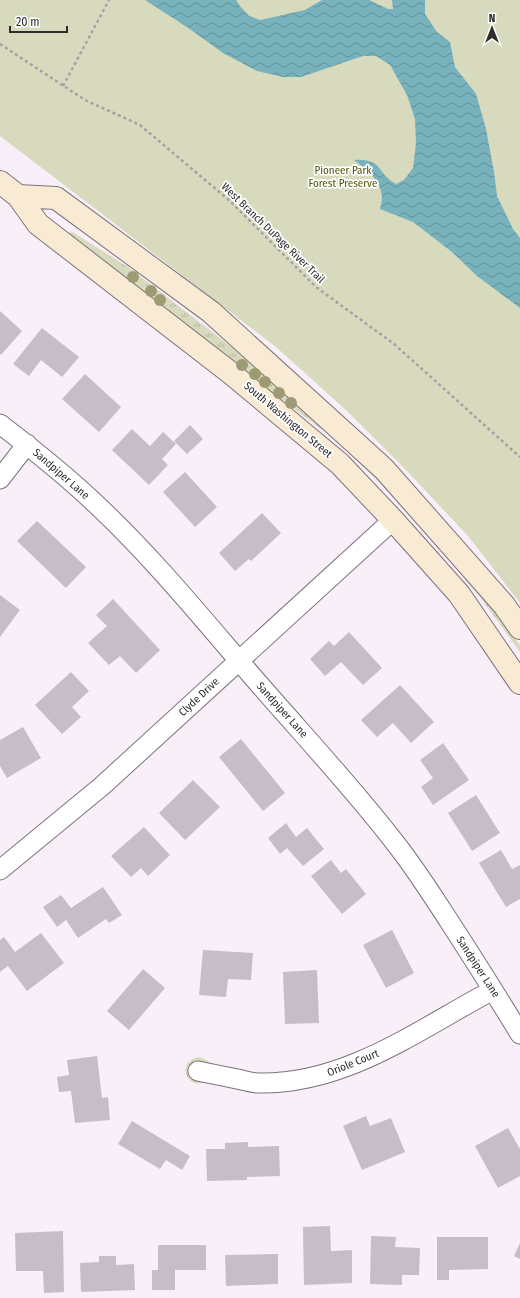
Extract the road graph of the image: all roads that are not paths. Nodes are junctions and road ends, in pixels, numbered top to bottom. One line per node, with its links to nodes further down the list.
1 (0, 182): 2 (main road, South Washington Street)
2 (18, 196): 6 (main road, South Washington Street); 7 (main road)
3 (0, 424): 4 (street, Sandpiper Lane)
4 (27, 444): 5 (street); 8 (street, Sandpiper Lane)
5 (0, 479)
6 (393, 520): 8 (street, Clyde Drive); 9 (main road, South Washington Street)
7 (520, 628)
8 (239, 660): 10 (street, Clyde Drive); 11 (street, Sandpiper Lane)
9 (520, 683)
10 (0, 870)
11 (494, 990): 12 (street, Sandpiper Lane); 13 (street, Oriole Court)
12 (520, 1034)
13 (198, 1071)

